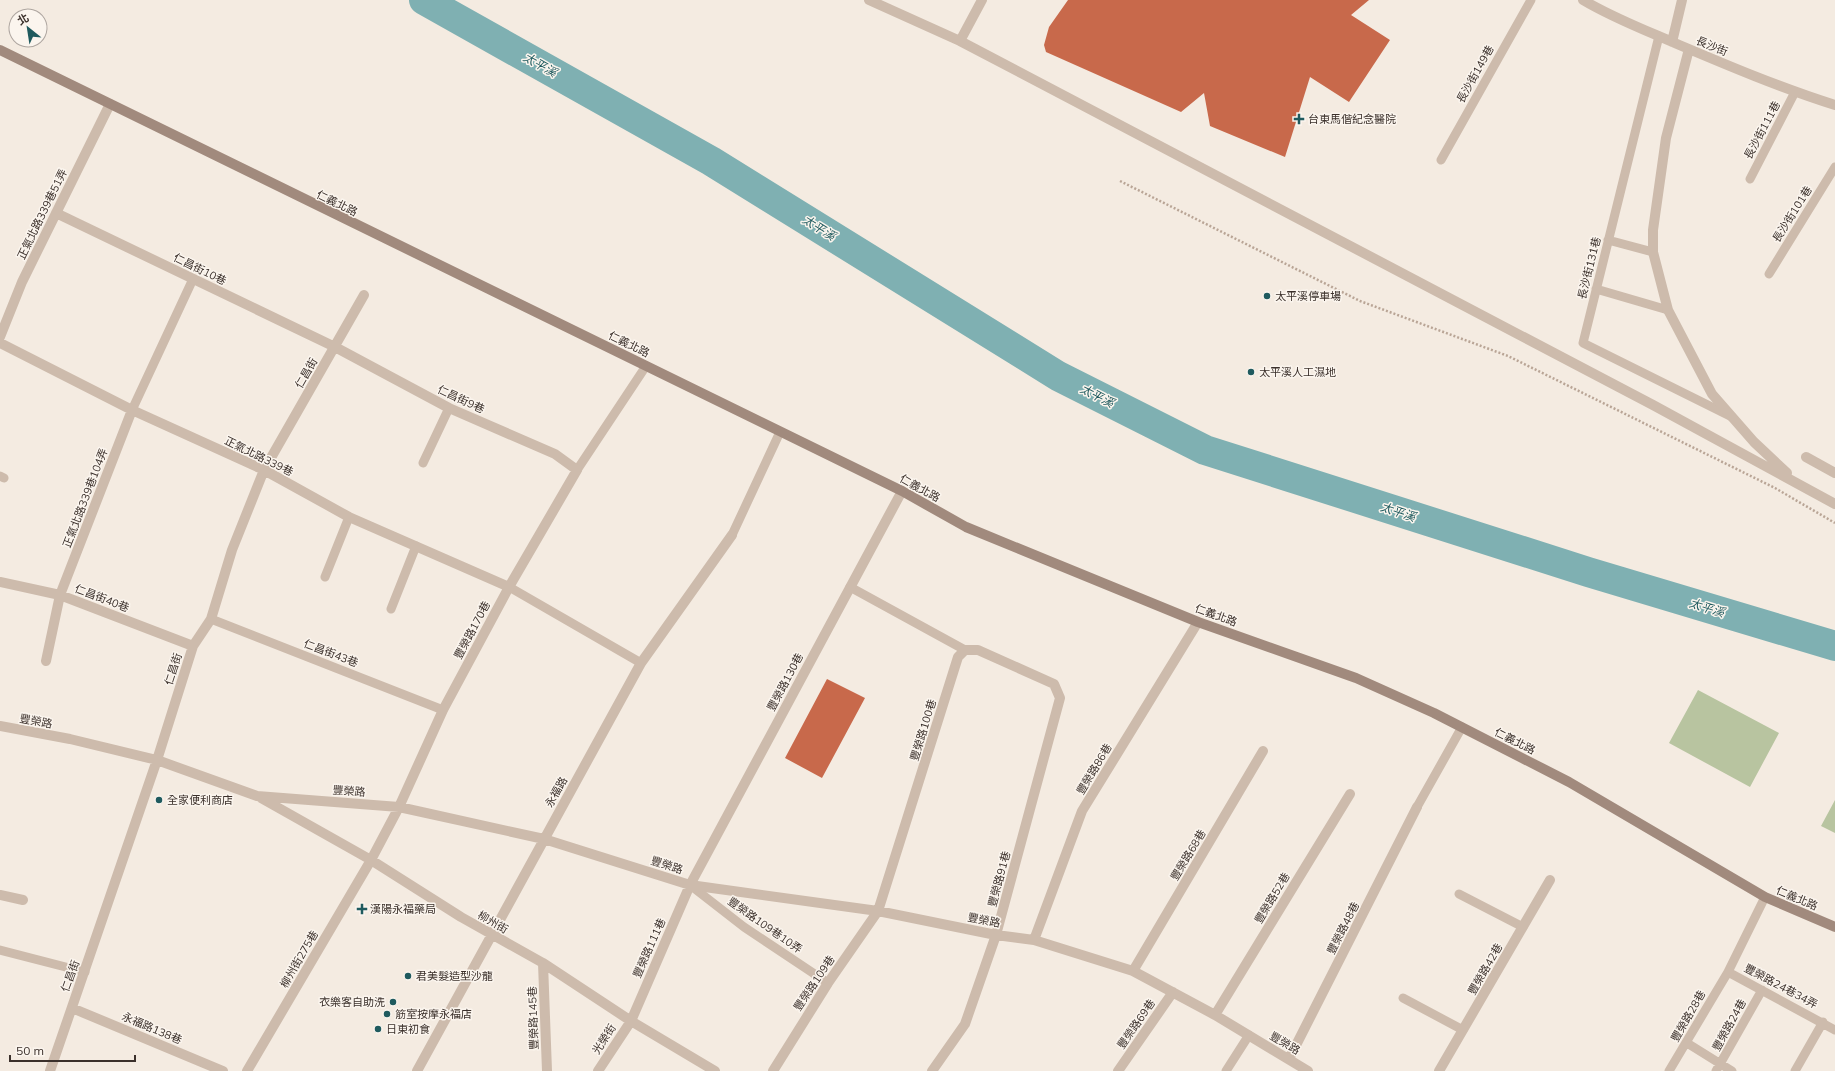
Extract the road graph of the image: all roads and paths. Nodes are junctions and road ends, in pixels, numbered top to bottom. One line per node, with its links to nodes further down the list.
1 (869, 0): 7 (street)
2 (982, 0): 7 (street)
3 (1531, 0): 14 (lane, 長沙街149巷)
4 (1584, 0): 6 (street, 長沙街)
5 (1682, 0): 8 (street)
6 (1659, 36): 8 (street, 長沙街); 19 (lane, 長沙街131巷)
7 (960, 41): 39 (street)
8 (1672, 42): 9 (street, 長沙街)
9 (1689, 49): 11 (street, 長沙街); 20 (street)
10 (0, 50): 12 (street, 仁義北路)
11 (1795, 92): 13 (street, 長沙街); 16 (lane, 長沙街111巷)
12 (110, 104): 18 (street, 正氣北路339巷51弄); 29 (street, 仁義北路)
13 (1835, 105)
14 (1441, 160)
15 (1835, 167): 21 (lane, 長沙街101巷)
16 (1750, 179)
17 (1120, 182): 43 (path)
18 (56, 213): 22 (street, 仁昌街10巷); 26 (street, 正氣北路339巷51弄)
19 (1608, 240): 20 (lane); 23 (lane, 長沙街131巷)
20 (1654, 252): 25 (street)
21 (1769, 274)
22 (192, 279): 28 (street, 仁昌街10巷); 31 (lane)
23 (1596, 289): 25 (lane); 32 (lane, 長沙街131巷)
24 (364, 295): 28 (street, 仁昌街)
25 (1668, 310): 32 (street)
26 (0, 337)
27 (0, 343): 31 (street, 正氣北路339巷)
28 (335, 347): 30 (street, 仁昌街9巷); 36 (street, 仁昌街)
29 (646, 366): 33 (street, 仁義北路); 37 (lane)
30 (449, 408): 35 (lane); 37 (street, 仁昌街9巷)
31 (132, 410): 36 (street, 正氣北路339巷); 50 (street, 正氣北路339巷104弄)
32 (1733, 417): 39 (street)
33 (780, 432): 40 (street, 仁義北路); 44 (lane)
34 (1806, 457): 38 (street)
35 (423, 463)
36 (264, 470): 42 (street, 正氣北路339巷); 52 (street, 仁昌街)
37 (577, 470): 49 (street, 豐榮路170巷)
38 (1835, 473)
39 (1796, 481): 41 (street)
40 (902, 491): 48 (street, 豐榮路130巷); 53 (street, 仁義北路)
41 (1835, 504)
42 (349, 517): 45 (street, 正氣北路339巷); 46 (lane)
43 (1835, 523)
44 (732, 535): 57 (street, 永福路)
45 (416, 546): 49 (street, 正氣北路339巷); 51 (lane)
46 (325, 577)
47 (0, 582): 50 (street, 仁昌街40巷)
48 (850, 586): 55 (lane); 70 (street, 豐榮路130巷)
49 (509, 587): 57 (lane); 58 (street, 豐榮路170巷)
50 (60, 595): 54 (street, 仁昌街40巷); 56 (street, 正氣北路339巷104弄)
51 (390, 609)
52 (211, 619): 54 (street, 仁昌街); 58 (lane, 仁昌街43巷)
53 (1198, 622): 60 (street, 仁義北路); 80 (street, 豐榮路86巷)
54 (193, 646): 62 (street, 仁昌街)
55 (965, 650): 75 (street, 豐榮路100巷); 79 (street, 豐榮路91巷)
56 (46, 661)
57 (641, 663): 67 (street, 永福路)
58 (443, 710): 65 (street, 豐榮路170巷)
59 (0, 726): 62 (street, 豐榮路)
60 (1462, 727): 66 (lane); 73 (street, 仁義北路)
61 (1263, 751): 83 (street, 豐榮路68巷)
62 (157, 760): 64 (street, 豐榮路); 84 (street, 仁昌街)
63 (1350, 794): 91 (street, 豐榮路52巷)
64 (257, 796): 65 (street, 豐榮路); 68 (street, 柳州街)
65 (399, 807): 67 (street, 豐榮路); 68 (street, 柳州街275巷)
66 (1417, 807): 98 (street, 豐榮路48巷)
67 (544, 839): 70 (street, 豐榮路); 78 (street, 永福路)
68 (371, 860): 78 (street, 柳州街); 102 (street, 柳州街275巷)
69 (1550, 880): 76 (street, 豐榮路42巷)
70 (690, 885): 75 (street, 豐榮路); 86 (lane, 豐榮路109巷10弄); 92 (street, 豐榮路111巷)
71 (1458, 894): 76 (lane)
72 (0, 895): 74 (street)
73 (1765, 897): 77 (street, 仁義北路); 85 (lane, 豐榮路28巷)
74 (23, 900)
75 (878, 911): 79 (street, 豐榮路); 86 (street, 豐榮路109巷)
76 (1523, 926): 94 (street, 豐榮路42巷)
77 (1835, 927)
78 (491, 935): 82 (street, 柳州街); 103 (street, 永福路)
79 (996, 935): 80 (street, 豐榮路); 108 (street, 豐榮路91巷)
80 (1034, 940): 83 (street, 豐榮路)
81 (0, 950): 84 (lane)
82 (543, 963): 92 (street, 柳州街); 104 (street, 豐榮路145巷)
83 (1133, 971): 88 (street, 豐榮路)
84 (85, 972): 90 (street, 仁昌街)
85 (1728, 972): 87 (lane, 豐榮路24巷34弄); 97 (lane, 豐榮路28巷)
86 (828, 983): 107 (street, 豐榮路109巷)
87 (1762, 990): 93 (lane, 豐榮路24巷34弄); 99 (lane, 豐榮路24巷)
88 (1173, 992): 91 (street, 豐榮路); 109 (street, 豐榮路69巷)
89 (1403, 998): 94 (lane)
90 (72, 1008): 100 (street, 仁昌街); 101 (street, 永福路138巷)
91 (1215, 1015): 96 (street, 豐榮路)
92 (630, 1021): 105 (street, 光榮街); 106 (street, 柳州街)
93 (1823, 1022): 95 (lane, 豐榮路24巷34弄); 115 (lane)
94 (1463, 1030): 112 (street, 豐榮路42巷)
95 (1835, 1030)
96 (1249, 1035): 98 (street, 豐榮路); 110 (lane)
97 (1686, 1043): 99 (lane); 113 (lane, 豐榮路28巷)
98 (1289, 1059): 111 (street, 豐榮路)
99 (1718, 1068): 114 (lane)
100 (50, 1071)
101 (223, 1071)
102 (247, 1071)
103 (417, 1071)
104 (547, 1071)
105 (598, 1071)
106 (715, 1071)
107 (773, 1071)
108 (932, 1071)
109 (1118, 1071)
110 (1226, 1071)
111 (1308, 1071)
112 (1440, 1071)
113 (1669, 1071)
114 (1732, 1071)
115 (1795, 1071)

